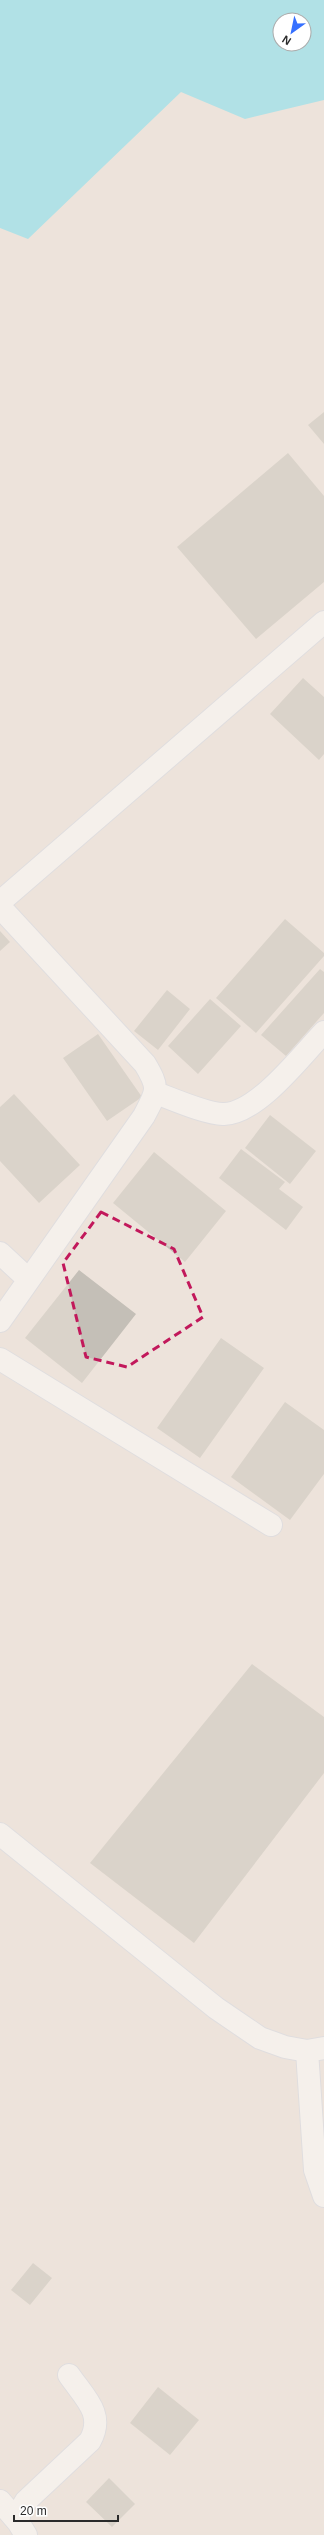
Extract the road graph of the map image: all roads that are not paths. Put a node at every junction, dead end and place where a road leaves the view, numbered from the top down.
1 (324, 622) edge
2 (0, 902) edge
3 (0, 907) edge
4 (324, 1032) edge
5 (156, 1093) junction
6 (0, 1253) edge
7 (28, 1279) junction
8 (0, 1321) edge
9 (0, 1359) edge
10 (271, 1525) dead end
11 (0, 1834) edge
12 (316, 2050) edge
13 (324, 2196) edge
14 (69, 2375) dead end
15 (0, 2501) edge
16 (22, 2528) edge

1 - 2 street
3 - 5 street
4 - 5 street
5 - 7 street
6 - 7 street
7 - 8 street
9 - 10 street
11 - 12 street
12 - 13 street
14 - 16 street
15 - 16 street

